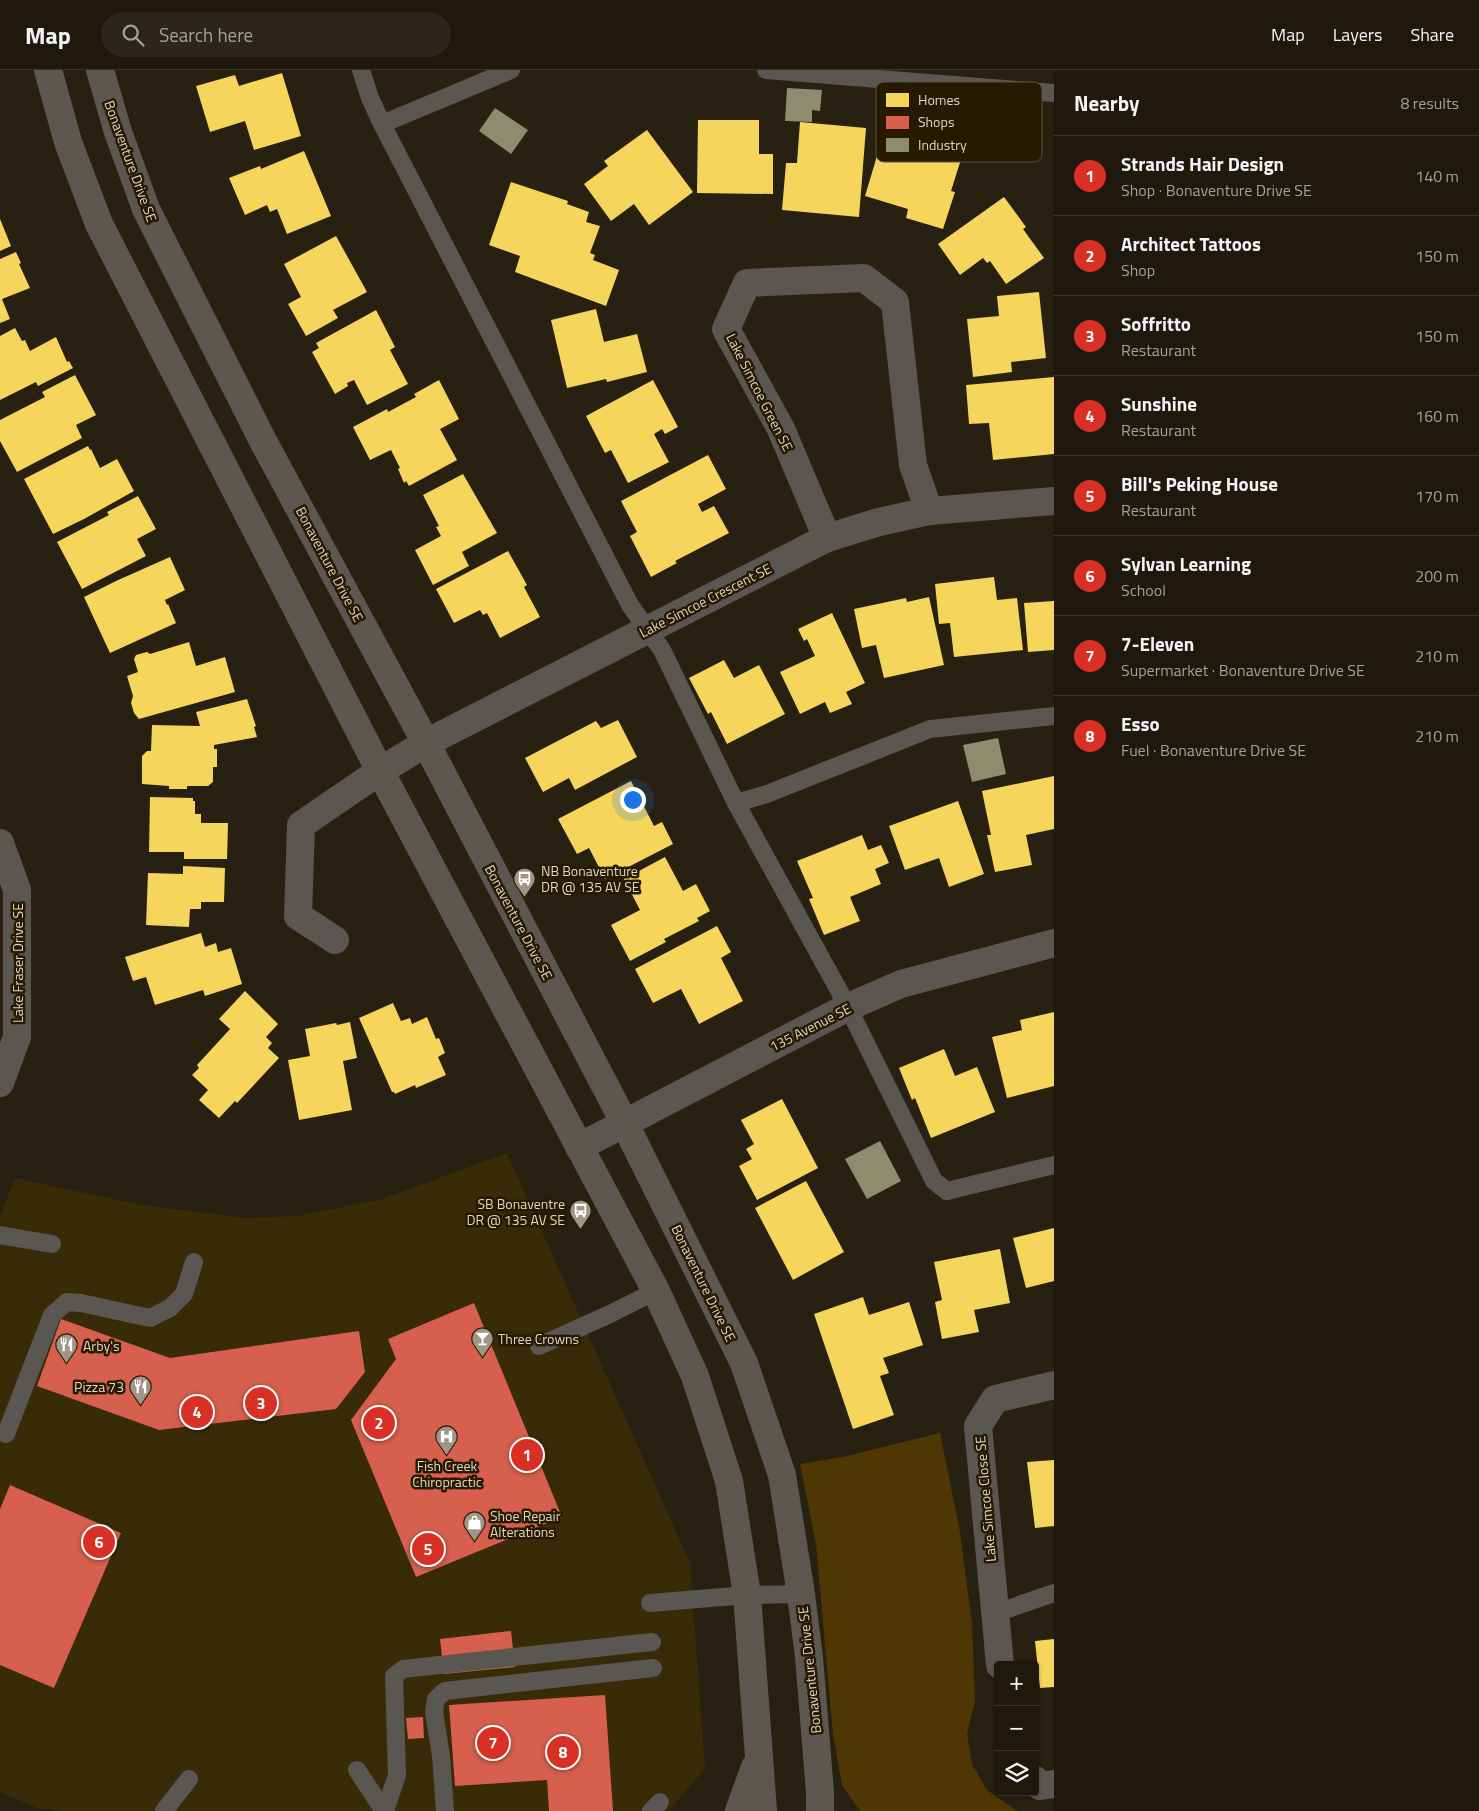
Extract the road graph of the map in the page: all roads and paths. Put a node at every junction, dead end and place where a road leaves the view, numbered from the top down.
1 (48, 70) edge
2 (100, 70) edge
3 (361, 70) edge
4 (511, 70) edge
5 (766, 70) edge
6 (916, 82) edge
7 (382, 124) junction
8 (1054, 501) edge
9 (929, 511) junction
10 (827, 538) junction
11 (648, 629) junction
12 (1054, 716) edge
13 (426, 743) junction
14 (380, 771) junction
15 (736, 803) junction
16 (0, 843) edge
17 (334, 940) dead end
18 (1054, 943) edge
19 (848, 1007) junction
20 (0, 1083) edge
21 (624, 1122) junction
22 (579, 1147) junction
23 (1054, 1165) edge
24 (0, 1235) edge
25 (52, 1244) dead end
26 (194, 1262) dead end
27 (656, 1291) junction
28 (539, 1346) dead end
29 (1054, 1385) edge
30 (6, 1434) dead end
31 (1054, 1593) edge
32 (801, 1594) junction
33 (747, 1595) junction
34 (650, 1603) dead end
35 (996, 1613) junction
36 (652, 1642) dead end
37 (1000, 1661) edge
38 (653, 1668) dead end
39 (758, 1761) junction
40 (357, 1770) dead end
41 (189, 1779) dead end
42 (1054, 1784) edge
43 (1039, 1785) edge
44 (826, 1805) edge
45 (164, 1811) edge
46 (385, 1811) edge
47 (445, 1811) edge
48 (738, 1811) edge
49 (762, 1811) edge

1 - 14 street
2 - 13 street, Bonaventure Drive SE
3 - 7 lane
4 - 7 lane
5 - 6 lane
7 - 11 lane
8 - 9 street, Lake Simcoe Crescent SE
9 - 10 street, Lake Simcoe Crescent SE
9 - 10 street, Lake Simcoe Green SE
10 - 11 street, Lake Simcoe Crescent SE
11 - 13 street, Lake Simcoe Crescent SE
11 - 15 lane
12 - 15 lane
13 - 14 street, Lake Simcoe Crescent SE
13 - 21 street, Bonaventure Drive SE
14 - 17 street, Lake Simcoe Crescent SE
14 - 22 street
15 - 19 lane
16 - 20 street, Lake Fraser Drive SE
18 - 19 street, 135 Avenue SE
19 - 21 street, 135 Avenue SE
19 - 23 lane
21 - 22 street, 135 Avenue SE
21 - 32 street, Bonaventure Drive SE
22 - 27 street
24 - 25 lane
26 - 30 lane
27 - 28 lane
27 - 33 street
29 - 35 street, Lake Simcoe Close SE
31 - 35 lane
32 - 33 lane
32 - 44 street, Bonaventure Drive SE
33 - 34 lane
33 - 39 street
35 - 37 street, Lake Simcoe Close SE
36 - 46 lane
38 - 47 lane
39 - 48 street
39 - 49 street
40 - 46 lane
41 - 45 lane
42 - 43 street

